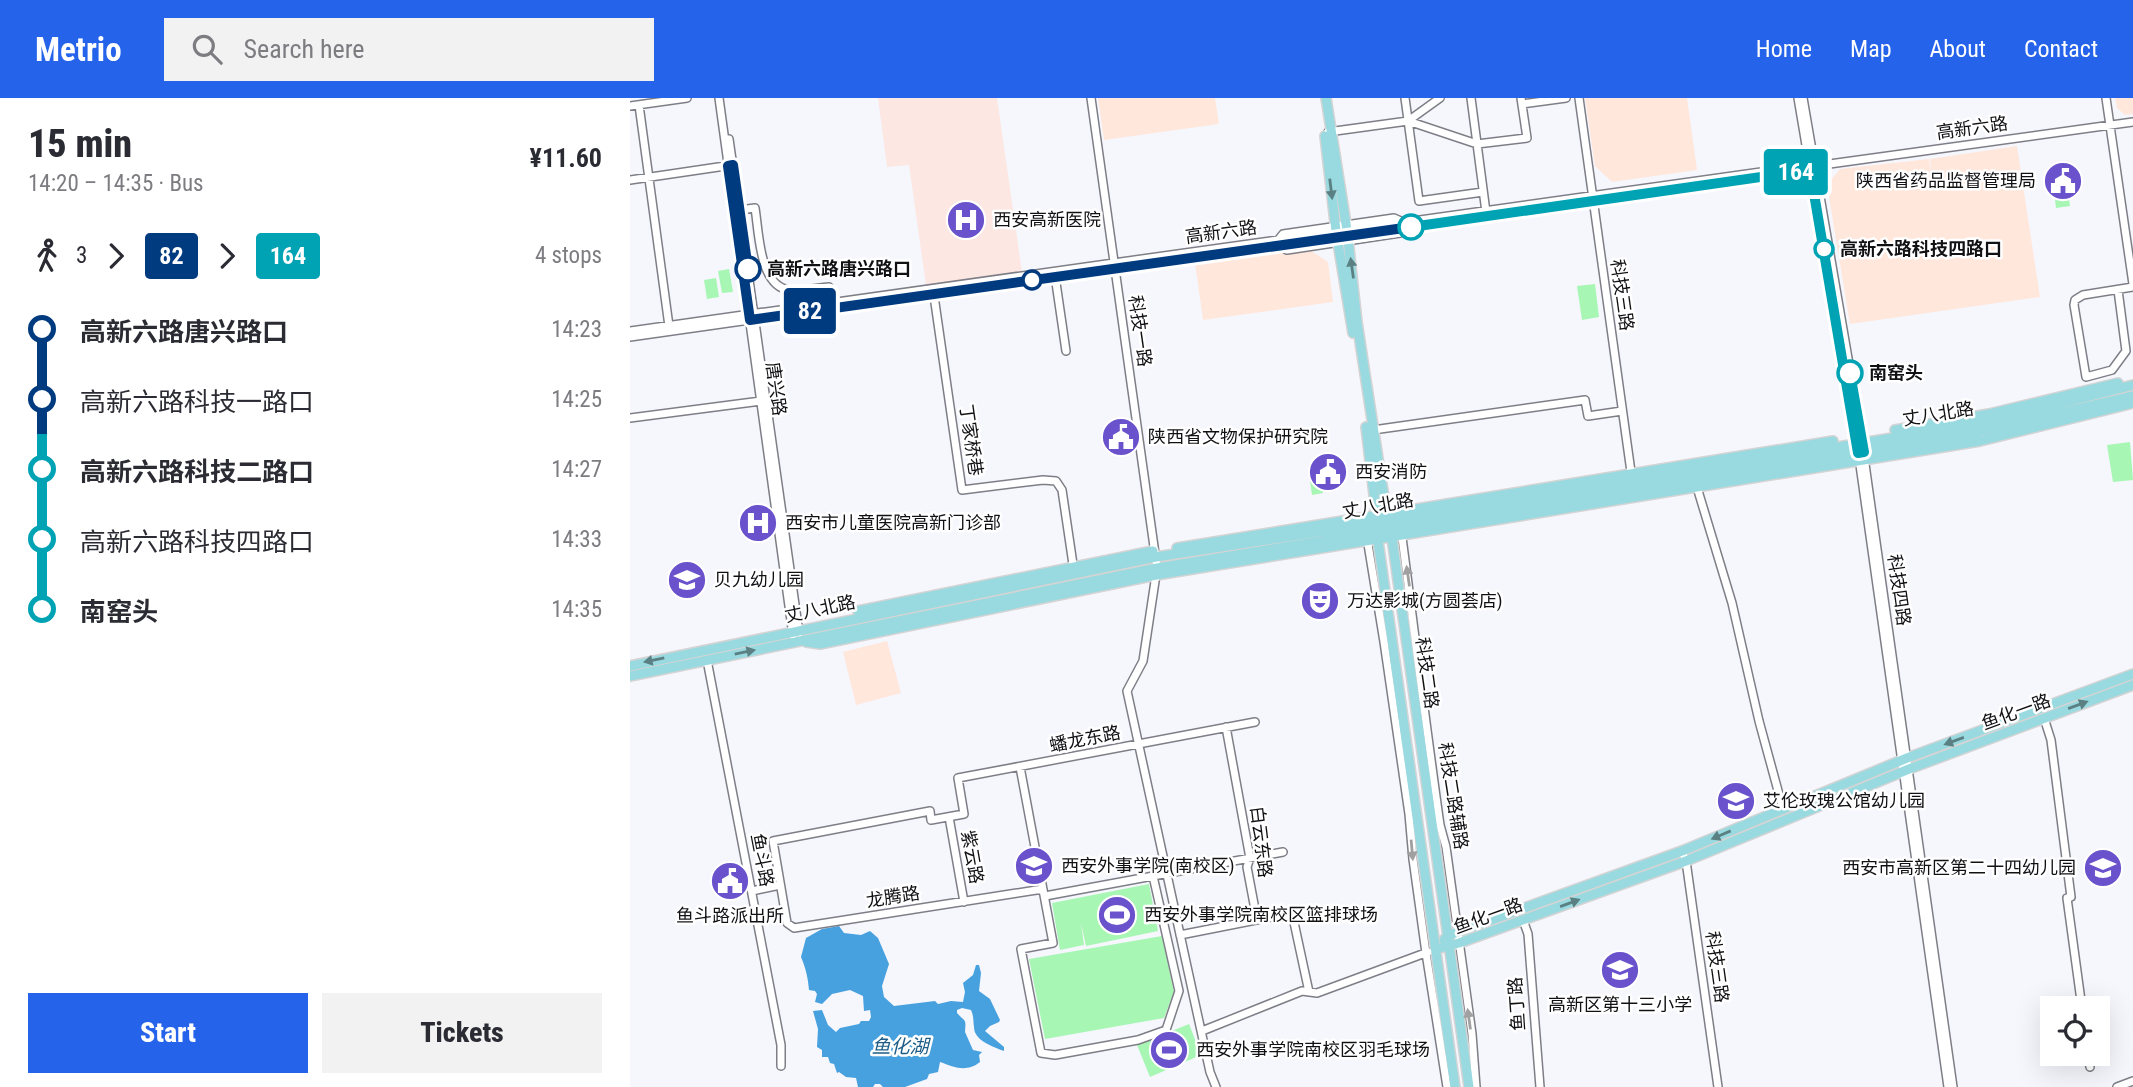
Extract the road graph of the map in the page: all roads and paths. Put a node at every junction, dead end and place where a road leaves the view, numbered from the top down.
1 (687, 98) edge
2 (721, 98) edge
3 (1091, 98) edge
4 (1320, 98) edge
5 (1326, 98) edge
6 (1405, 98) edge
7 (1440, 98) edge
8 (1471, 98) edge
9 (1566, 98) edge
10 (1579, 98) edge
11 (1801, 98) edge
12 (2106, 98) edge
13 (1522, 101) edge
14 (639, 105) junction
15 (630, 106) edge
16 (1408, 121) junction
17 (2133, 122) edge
18 (2110, 125) junction
19 (1327, 132) junction
20 (1477, 144) junction
21 (730, 165) junction
22 (1812, 167) junction
23 (649, 178) junction
24 (630, 180) edge
25 (1483, 192) junction
26 (1592, 198) junction
27 (739, 210) junction
28 (1486, 213) junction
29 (1404, 225) junction
30 (1342, 234) junction
31 (1115, 266) junction
32 (1055, 276) junction
33 (2133, 285) edge
34 (2118, 290) junction
35 (933, 291) junction
36 (830, 302) junction
37 (752, 316) junction
38 (669, 326) junction
39 (630, 331) edge
40 (630, 337) edge
41 (1066, 351) dead end
42 (2133, 379) edge
43 (2133, 385) edge
44 (2133, 396) edge
45 (761, 401) junction
46 (2133, 403) edge
47 (1622, 411) junction
48 (630, 418) edge
49 (1373, 430) junction
50 (1859, 439) junction
51 (1861, 456) junction
52 (1696, 483) junction
53 (1633, 485) junction
54 (1386, 524) junction
55 (1367, 537) junction
56 (1155, 554) junction
57 (1074, 570) junction
58 (1157, 571) junction
59 (796, 628) junction
60 (797, 642) junction
61 (707, 660) junction
62 (630, 666) edge
63 (2133, 674) edge
64 (630, 677) edge
65 (2133, 685) edge
66 (2044, 718) junction
67 (1255, 722) dead end
68 (1226, 727) junction
69 (1139, 744) junction
70 (1904, 759) junction
71 (1020, 767) junction
72 (1906, 770) junction
73 (1783, 809) junction
74 (949, 817) junction
75 (1283, 852) dead end
76 (1684, 856) junction
77 (1250, 858) junction
78 (1167, 874) junction
79 (1153, 876) junction
80 (780, 885) junction
81 (752, 891) junction
82 (1044, 893) junction
83 (964, 902) junction
84 (1257, 920) junction
85 (1523, 920) junction
86 (1457, 933) junction
87 (1180, 935) junction
88 (1447, 936) junction
89 (1459, 943) junction
90 (1449, 947) junction
91 (1431, 951) junction
92 (1309, 992) junction
93 (2080, 996) edge
94 (1202, 1031) junction
95 (781, 1066) dead end
96 (2133, 1081) edge
97 (1216, 1087) edge
98 (1447, 1087) edge
99 (1455, 1087) edge
100 (1469, 1087) edge
101 (1476, 1087) edge
102 (1540, 1087) edge
103 (1718, 1087) edge
104 (1948, 1087) edge
105 (1953, 1087) edge
106 (2117, 1087) edge

1 - 14 street
2 - 21 street, 唐兴路
3 - 31 street, 科技一路
4 - 19 main road, 科技二路
5 - 19 main road, 科技二路
6 - 16 street
7 - 16 street
8 - 20 street
9 - 13 street
10 - 26 street, 科技三路
11 - 22 street, 科技四路
12 - 18 street
13 - 20 street
14 - 15 street
14 - 23 street
16 - 19 street
16 - 20 street
16 - 25 street
17 - 18 street, 高新六路
18 - 22 street, 高新六路
18 - 33 street
19 - 30 main road, 科技二路
20 - 25 street
21 - 23 street
21 - 27 street, 唐兴路
21 - 37 street, 唐兴路
22 - 26 street, 高新六路
22 - 50 street, 科技四路
23 - 24 street
23 - 38 street
25 - 28 street
26 - 28 street, 高新六路
26 - 47 street, 科技三路
27 - 36 street
27 - 37 street, 唐兴路
28 - 29 street, 高新六路
29 - 30 street
29 - 30 street
30 - 31 street, 高新六路
49 -> 30 main road, 科技二路
30 - 54 main road, 科技二路
31 - 32 street, 高新六路
31 - 35 street, 高新六路
31 - 56 street, 科技一路
32 - 35 street, 高新六路
32 - 41 street
33 - 34 street
34 - 34 street
35 - 36 street, 高新六路
35 - 37 street, 高新六路
35 - 57 street, 丁家桥巷
36 - 37 street, 高新六路
37 - 38 street, 高新六路
37 - 40 street, 高新六路
37 - 45 street, 唐兴路
37 - 59 street, 唐兴路
38 - 39 street, 高新六路
42 - 50 main road
43 - 50 main road, 丈八北路
44 - 51 main road, 丈八北路
45 - 48 street
45 - 59 street, 唐兴路
46 - 51 main road
47 - 49 street
47 - 53 street, 科技三路
49 - 54 main road, 科技二路
50 - 51 street, 科技四路
50 - 53 main road, 丈八北路
51 - 52 main road, 丈八北路
51 - 70 street, 科技四路
52 - 53 main road, 丈八北路
52 - 73 street
53 - 54 main road, 丈八北路
53 - 54 main road
54 - 55 main road, 丈八北路
54 - 56 main road, 丈八北路
86 -> 54 street, 科技二路辅路
54 - 88 main road, 科技二路
54 - 91 main road, 科技二路
55 - 58 main road, 丈八北路
55 -> 91 street
56 - 57 main road, 丈八北路
56 - 58 street, 科技一路
57 - 59 main road, 丈八北路
58 - 60 main road, 丈八北路
58 - 69 street, 科技一路
59 - 60 street, 唐兴路
59 -> 62 main road, 丈八北路
61 -> 60 main road, 丈八北路
61 - 64 main road, 丈八北路
61 - 81 street, 鱼斗路
63 -> 70 main road, 鱼化一路
66 -> 65 main road, 鱼化一路
66 - 72 main road, 鱼化一路
66 - 93 street
67 - 68 street, 蟠龙东路
68 - 69 street, 蟠龙东路
68 - 77 street, 白云东路
69 - 71 street, 蟠龙东路
69 - 78 street, 科技一路
70 - 72 street, 科技四路
70 - 73 main road, 鱼化一路
71 - 74 street, 蟠龙东路
71 - 82 street
72 - 76 main road, 鱼化一路
72 - 104 street, 科技四路
72 - 105 street, 科技四路
73 -> 76 main road, 鱼化一路
74 - 80 street
74 - 83 street, 紫云路
75 - 77 street, 龙腾路
85 -> 76 main road, 鱼化一路
76 - 86 main road, 鱼化一路
76 - 103 street, 科技三路
77 - 78 street, 龙腾路
77 - 84 street, 白云东路
78 - 79 street, 龙腾路
78 - 87 street, 科技一路
79 - 82 street, 龙腾路
79 - 82 street
80 - 81 street
80 - 83 street, 龙腾路
81 - 95 street, 鱼斗路
82 - 83 street, 龙腾路
84 - 87 street
84 - 92 street
85 - 89 main road, 鱼化一路
85 - 102 street, 鱼丁路
86 - 88 main road, 鱼化一路
86 - 89 street, 科技二路辅路
87 - 94 street, 科技一路
88 - 90 main road, 科技二路
88 - 91 main road, 鱼化一路
89 - 90 main road, 鱼化一路
101 -> 89 street, 科技二路辅路
90 - 91 main road, 鱼化一路
90 - 100 main road, 科技二路
91 - 92 street
91 - 98 street
91 - 99 main road, 科技二路
92 - 94 street
94 - 97 street, 科技一路
96 - 106 street

